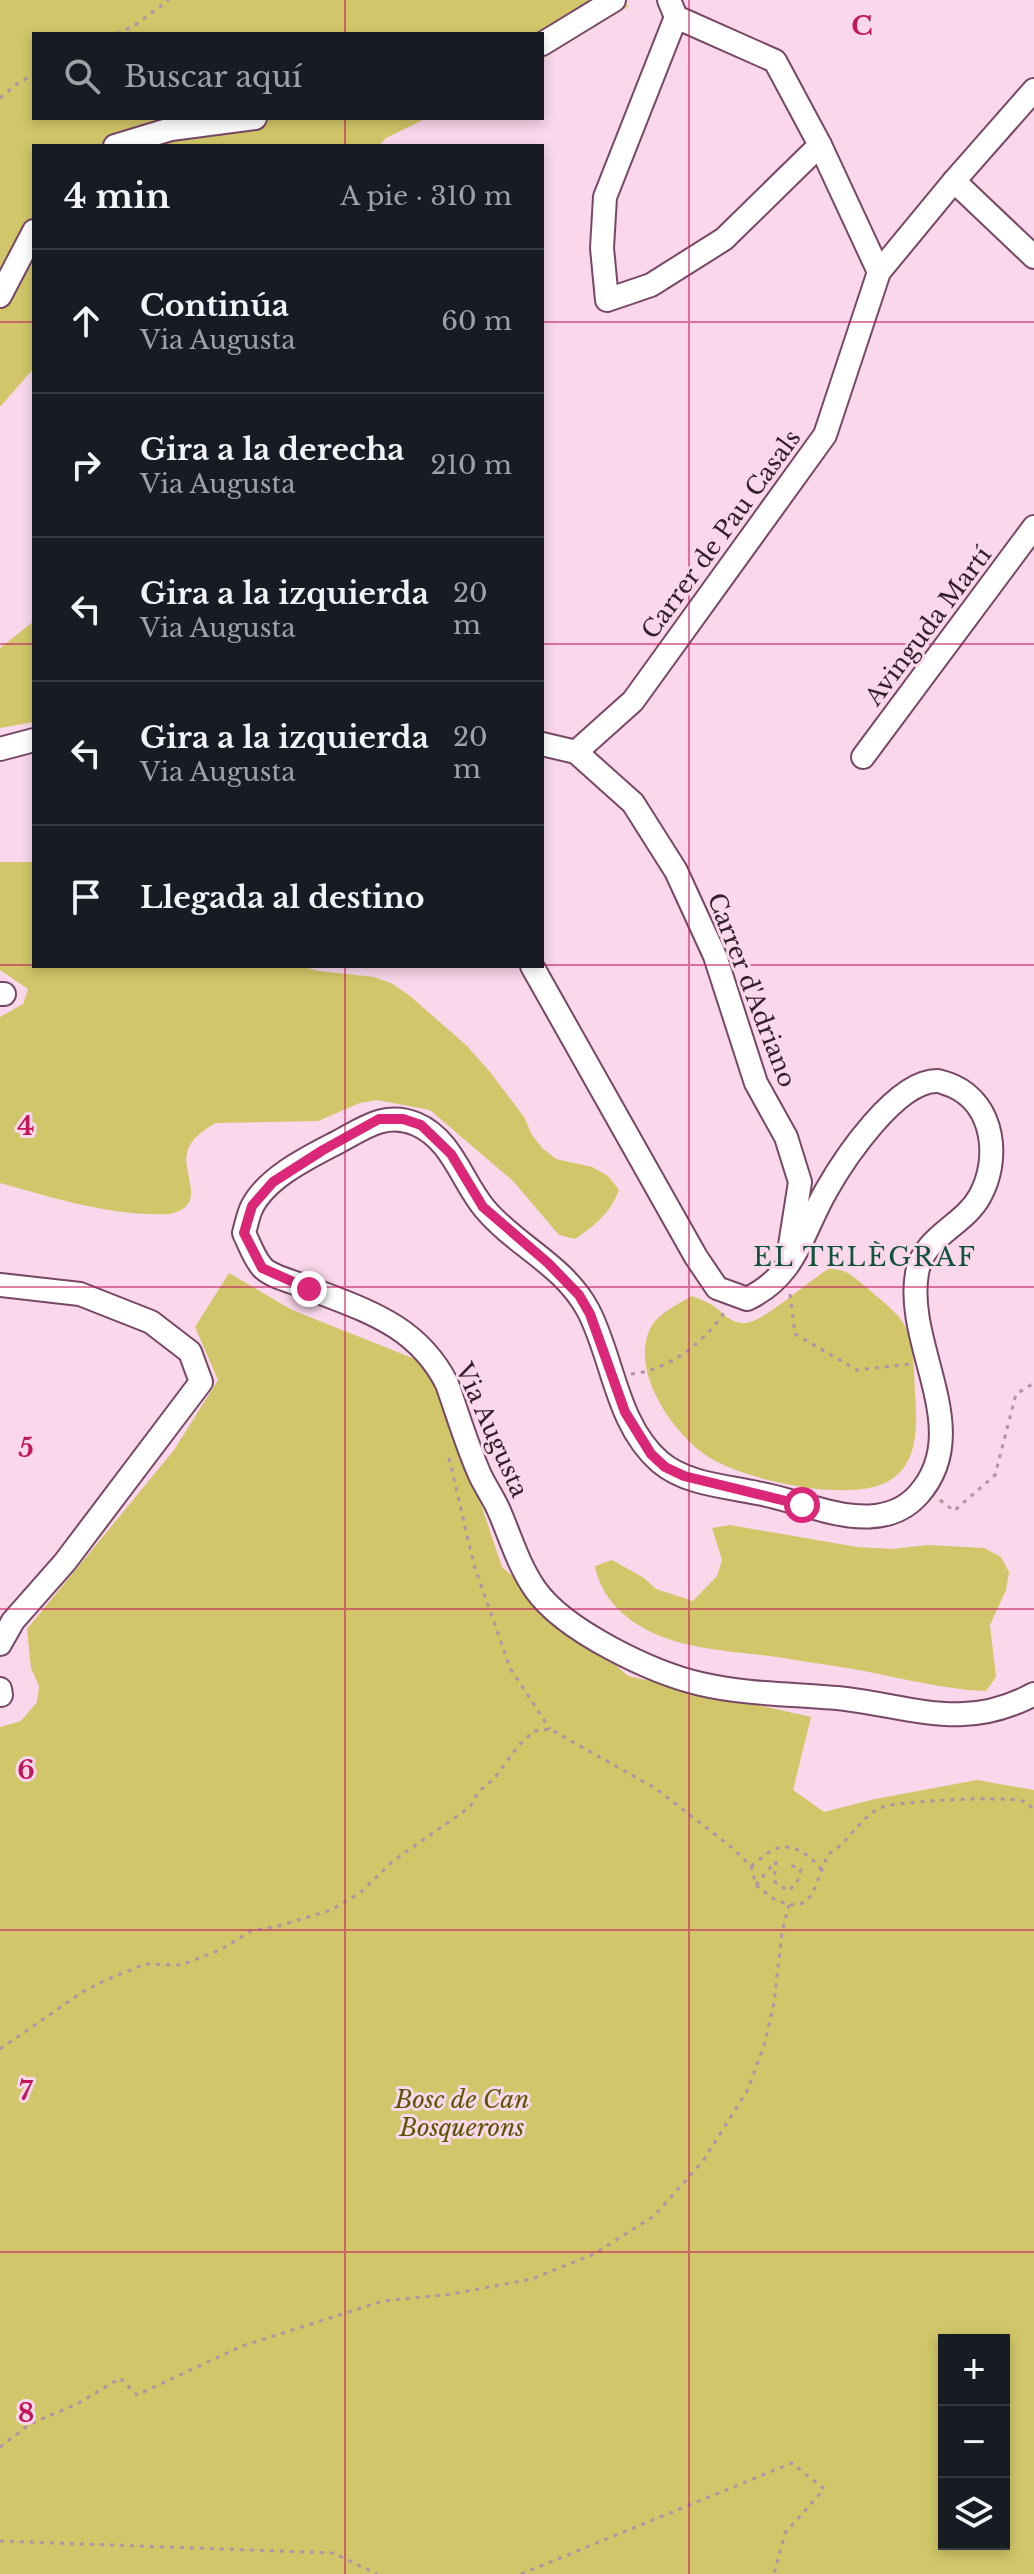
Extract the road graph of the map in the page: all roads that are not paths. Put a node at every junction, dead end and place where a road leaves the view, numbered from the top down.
1 (614, 0) edge
2 (672, 9) edge
3 (544, 43) edge
4 (1034, 90) edge
5 (240, 120) edge
6 (122, 144) edge
7 (820, 145) junction
8 (954, 181) junction
9 (32, 235) edge
10 (1034, 257) edge
11 (879, 272) junction
12 (0, 296) edge
13 (1034, 527) edge
14 (32, 741) edge
15 (544, 744) edge
16 (0, 749) edge
17 (576, 752) junction
18 (863, 757) dead end
19 (533, 968) edge
20 (786, 1267) junction
21 (0, 1285) edge
22 (0, 1644) edge
23 (1034, 1694) edge

1 - 3 street
2 - 7 street
2 - 7 street
4 - 8 street, Carrer de Pau Casals
5 - 6 street
7 - 11 street
8 - 10 street
8 - 11 street, Carrer de Pau Casals
9 - 12 street
11 - 17 street, Carrer de Pau Casals
13 - 18 street, Avinguda Martí
14 - 16 street
15 - 17 street, Carrer d'Adriano
17 - 20 street, Carrer d'Adriano
19 - 20 street
20 - 23 street, Via Augusta
21 - 22 street

